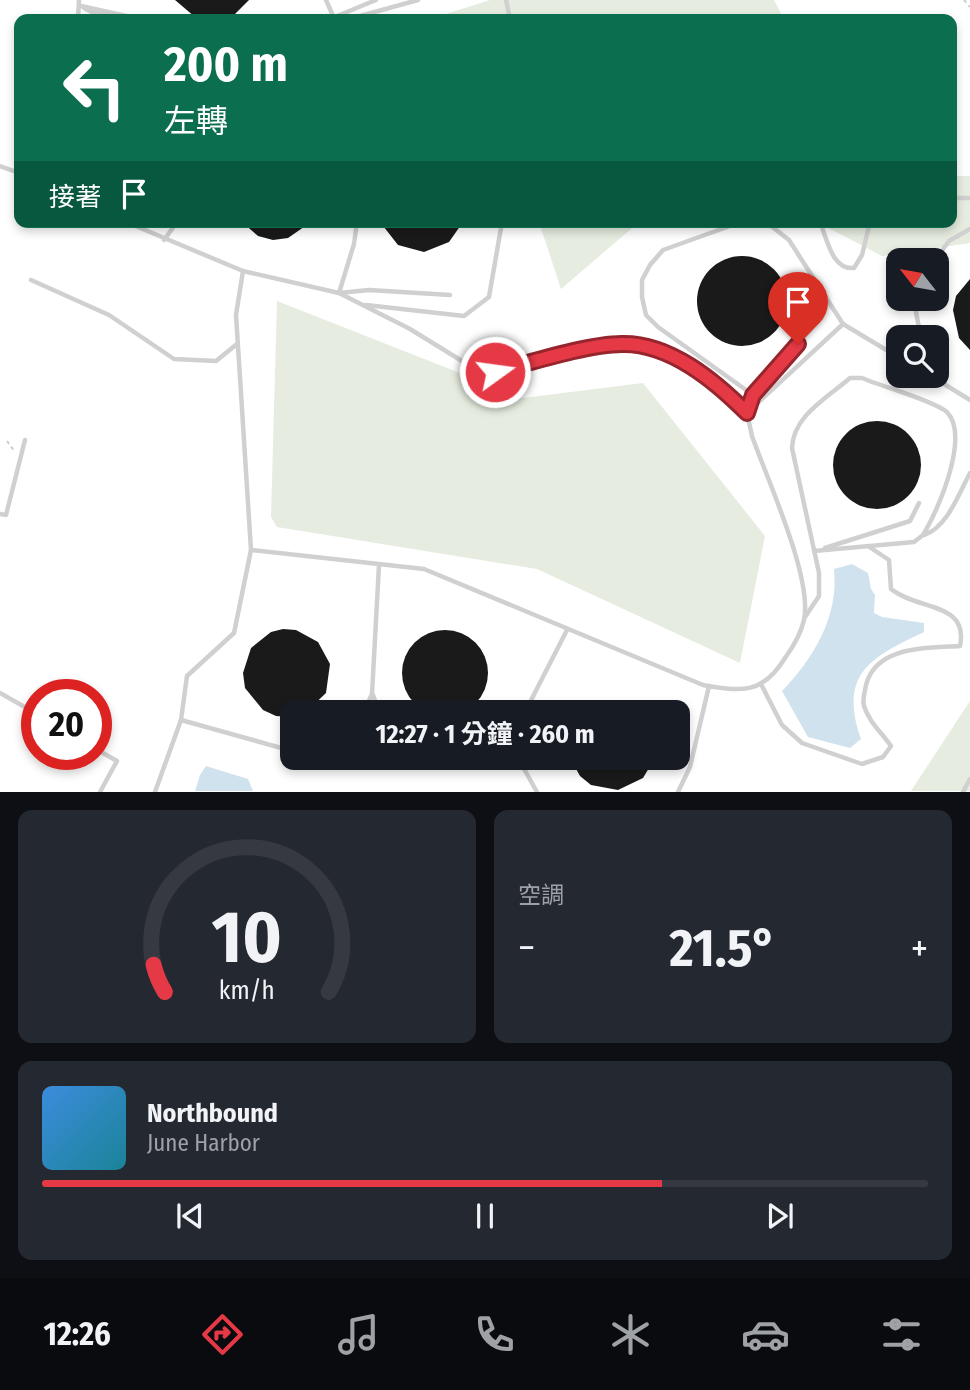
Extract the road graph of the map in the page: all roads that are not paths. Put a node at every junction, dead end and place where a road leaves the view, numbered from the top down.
1 (376, 0) edge
2 (418, 0) edge
3 (80, 3) edge
4 (97, 14) edge
5 (103, 14) edge
6 (122, 14) edge
7 (342, 14) edge
8 (367, 14) edge
9 (139, 228) edge
10 (172, 228) edge
11 (356, 228) edge
12 (501, 228) edge
13 (724, 228) edge
14 (774, 228) edge
15 (823, 228) edge
16 (869, 228) edge
17 (970, 229) edge
18 (164, 240) junction
19 (944, 248) edge
20 (243, 271) junction
21 (31, 280) dead end
22 (339, 293) junction
23 (450, 295) dead end
24 (360, 304) junction
25 (807, 309) dead end
26 (843, 324) junction
27 (237, 343) junction
28 (886, 350) edge
29 (949, 387) edge
30 (753, 395) junction
31 (970, 400) edge
32 (747, 413) junction
33 (25, 440) dead end
34 (970, 473) edge
35 (919, 503) dead end
36 (0, 514) edge
37 (923, 535) junction
38 (867, 546) junction
39 (251, 550) junction
40 (379, 564) junction
41 (804, 618) junction
42 (567, 630) junction
43 (709, 686) junction
44 (762, 686) junction
45 (0, 693) edge
46 (372, 694) junction
47 (369, 700) edge
48 (374, 700) edge
49 (531, 700) edge
50 (21, 705) edge
51 (181, 720) junction
52 (280, 748) edge
53 (112, 758) edge
54 (525, 770) edge
55 (970, 779) edge
56 (100, 792) edge
57 (155, 792) edge
58 (537, 792) edge
59 (678, 792) edge
60 (963, 792) edge

1 - 7 lane
2 - 8 lane
3 - 4 lane
3 - 5 lane
3 - 6 lane
9 - 18 lane
10 - 18 lane
11 - 22 lane
12 - 24 lane
13 - 30 lane
14 - 26 lane
15 - 16 lane
17 - 19 lane
18 - 20 lane
20 - 22 lane
20 - 27 lane
21 - 27 lane
22 - 23 lane
22 - 24 lane
24 - 32 lane
25 - 30 lane
26 - 28 lane
26 - 32 lane
27 - 39 lane
29 - 31 lane
30 - 32 lane
32 - 41 lane
33 - 36 lane
34 - 37 lane
35 - 38 lane
37 - 38 lane
37 - 41 lane
38 - 44 lane
39 - 40 lane
39 - 51 lane
40 - 42 lane
40 - 46 lane
41 - 44 lane
42 - 43 lane
42 - 49 lane
43 - 44 lane
43 - 59 lane
45 - 50 lane
46 - 47 lane
46 - 48 lane
51 - 52 lane
51 - 57 lane
53 - 56 lane
54 - 58 lane
55 - 60 lane

